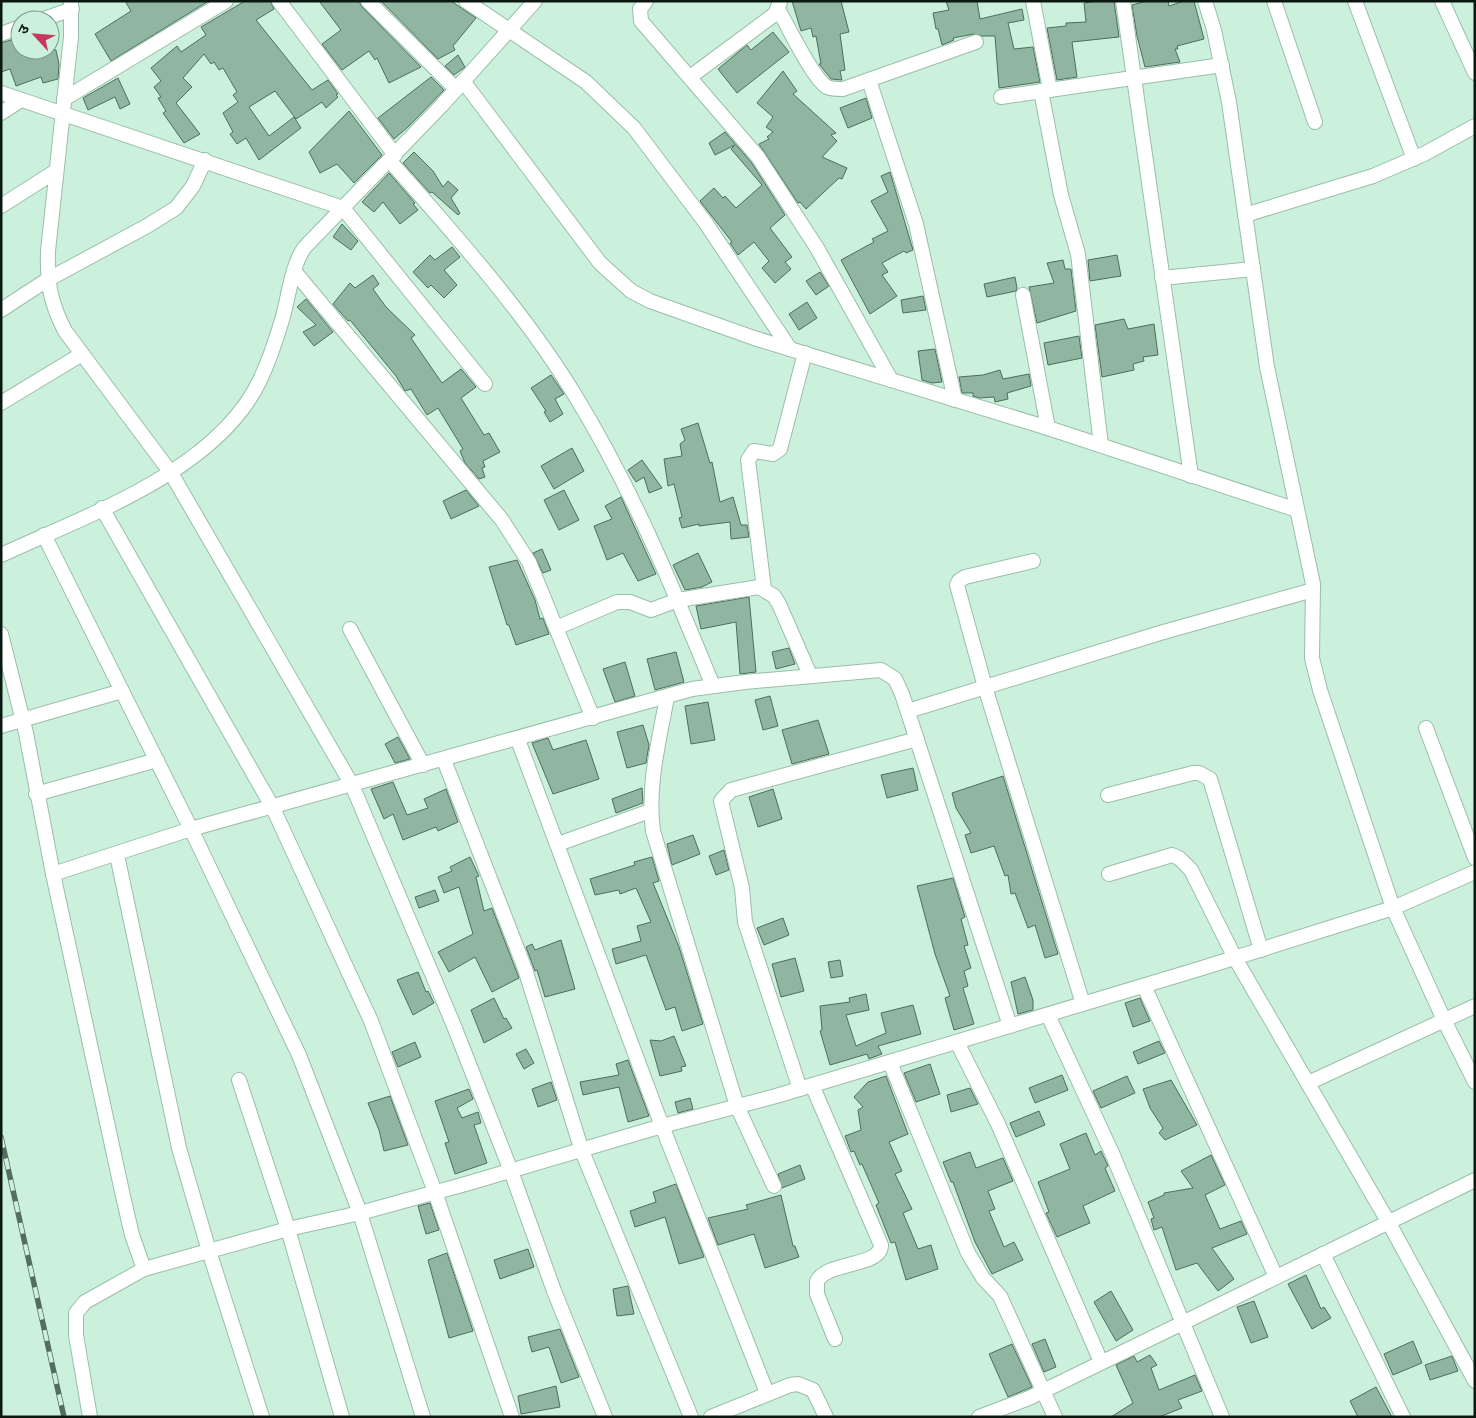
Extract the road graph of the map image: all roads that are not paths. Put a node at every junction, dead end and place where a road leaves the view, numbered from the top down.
1 (226, 1) edge
2 (278, 1) edge
3 (368, 1) edge
4 (466, 1) edge
5 (535, 1) edge
6 (646, 1) edge
7 (1033, 1) edge
8 (1124, 1) edge
9 (1205, 1) edge
10 (1274, 1) edge
11 (1355, 1) edge
12 (1442, 1) edge
13 (71, 5) edge
14 (779, 5) edge
15 (508, 32) junction
16 (976, 42) dead end
17 (1222, 65) junction
18 (1475, 73) edge
19 (690, 77) junction
20 (1135, 78) junction
21 (869, 80) junction
22 (460, 85) junction
23 (1045, 91) junction
24 (1, 93) edge
25 (1001, 97) dead end
26 (64, 99) junction
27 (21, 100) junction
28 (1, 113) edge
29 (62, 115) junction
30 (1315, 122) dead end
31 (1475, 126) edge
32 (392, 158) junction
33 (1414, 158) junction
34 (205, 160) junction
35 (56, 171) junction
36 (1, 206) edge
37 (343, 208) junction
38 (1245, 215) junction
39 (1253, 269) junction
40 (294, 271) junction
41 (1162, 278) junction
42 (47, 280) junction
43 (1024, 295) dead end
44 (1, 310) edge
45 (790, 349) junction
46 (804, 353) junction
47 (82, 354) junction
48 (891, 380) junction
49 (485, 384) dead end
50 (955, 400) junction
51 (1, 403) edge
52 (1048, 428) junction
53 (1101, 446) junction
54 (171, 473) junction
55 (1191, 476) junction
56 (102, 508) junction
57 (1297, 510) junction
58 (44, 535) junction
59 (1, 555) edge
60 (1033, 561) dead end
61 (764, 589) junction
62 (1313, 590) junction
63 (678, 600) junction
64 (556, 628) junction
65 (350, 629) dead end
66 (1, 634) edge
67 (810, 675) junction
68 (713, 686) junction
69 (985, 687) junction
70 (122, 691) junction
71 (667, 697) junction
72 (908, 711) junction
73 (593, 718) junction
74 (22, 720) junction
75 (1, 726) edge
76 (1426, 728) dead end
77 (917, 739) junction
78 (518, 740) junction
79 (157, 760) junction
80 (444, 760) junction
81 (423, 765) junction
82 (352, 784) junction
83 (36, 794) junction
84 (1108, 795) dead end
85 (273, 808) junction
86 (650, 811) junction
87 (191, 829) junction
88 (558, 844) junction
89 (117, 855) junction
90 (1475, 858) edge
91 (1475, 872) edge
92 (53, 874) junction
93 (1109, 874) dead end
94 (1393, 908) junction
95 (1261, 950) junction
96 (1235, 958) junction
97 (1144, 986) junction
98 (1082, 1004) junction
99 (1475, 1006) edge
100 (1048, 1015) junction
101 (1444, 1020) junction
102 (1010, 1026) junction
103 (957, 1042) junction
104 (890, 1062) junction
105 (239, 1080) dead end
106 (1475, 1082) edge
107 (1308, 1083) junction
108 (806, 1087) junction
109 (737, 1106) junction
110 (662, 1126) junction
111 (582, 1151) junction
112 (511, 1171) junction
113 (1475, 1180) edge
114 (774, 1186) dead end
115 (435, 1192) junction
116 (360, 1213) junction
117 (1389, 1223) junction
118 (288, 1228) junction
119 (209, 1251) junction
120 (1323, 1254) junction
121 (144, 1268) junction
122 (1276, 1277) junction
123 (1184, 1321) junction
124 (835, 1339) dead end
125 (1101, 1362) junction
126 (1475, 1380) edge
127 (1043, 1390) junction
128 (767, 1393) junction
129 (90, 1417) edge
130 (262, 1417) edge
131 (342, 1417) edge
132 (423, 1417) edge
133 (512, 1417) edge
134 (606, 1417) edge
135 (691, 1417) edge
136 (711, 1417) edge
137 (826, 1417) edge
138 (979, 1417) edge
139 (1055, 1417) edge
140 (1222, 1417) edge
141 (1403, 1417) edge

1 - 26 street
2 - 32 street
3 - 22 street
4 - 15 street
5 - 15 street
6 - 19 street
7 - 23 street
8 - 20 street
9 - 17 street
10 - 30 street
11 - 33 street
12 - 18 street
13 - 26 street
14 - 19 street
14 - 21 street
15 - 22 street
15 - 45 street
16 - 21 street
17 - 20 street
17 - 38 street
19 - 48 street
20 - 23 street
20 - 41 street
21 - 50 street
22 - 32 street
22 - 45 street
23 - 25 street
23 - 53 street
24 - 27 street
26 - 29 street
27 - 28 street
27 - 29 street
29 - 34 street
29 - 35 street
31 - 33 street
32 - 37 street
32 - 63 street
33 - 38 street
34 - 37 street
34 - 42 street
35 - 36 street
35 - 42 street
37 - 40 street
37 - 49 street
38 - 39 street
39 - 41 street
39 - 57 street
40 - 54 street
40 - 64 street
41 - 55 street
42 - 44 street
42 - 47 street
43 - 52 street
45 - 46 street
46 - 48 street
46 - 61 street
47 - 51 street
47 - 54 street
48 - 50 street
50 - 52 street
52 - 53 street
53 - 55 street
54 - 56 street
54 - 82 street
55 - 57 street
56 - 58 street
56 - 85 street
57 - 62 street
58 - 59 street
58 - 70 street
60 - 69 street
61 - 63 street
61 - 67 street
62 - 69 street
62 - 94 street
63 - 64 street
63 - 68 street
64 - 73 street
65 - 81 street
66 - 74 street
67 - 68 street
67 - 72 street
68 - 71 street
69 - 72 street
69 - 98 street
70 - 74 street
70 - 79 street
71 - 73 street
71 - 86 street
72 - 77 street
73 - 78 street
74 - 75 street
74 - 83 street
76 - 90 street
77 - 102 street
77 - 108 street
78 - 80 street
78 - 88 street
79 - 83 street
79 - 87 street
80 - 81 street
80 - 111 street
81 - 82 street
82 - 85 street
82 - 112 street
83 - 92 street
84 - 95 street
85 - 87 street
85 - 115 street
86 - 88 street
86 - 109 street
87 - 89 street
87 - 116 street
88 - 110 street
89 - 92 street
89 - 119 street
91 - 94 street
92 - 121 street
93 - 96 street
94 - 95 street
94 - 101 street
95 - 96 street
96 - 97 street
96 - 107 street
97 - 98 street
97 - 122 street
98 - 100 street
99 - 101 street
100 - 102 street
100 - 123 street
101 - 106 street
101 - 107 street
102 - 103 street
103 - 104 street
103 - 125 street
104 - 108 street
104 - 127 street
105 - 118 street
107 - 117 street
108 - 109 street
108 - 124 street
109 - 110 street
109 - 114 street
110 - 111 street
110 - 128 street
111 - 112 street
111 - 135 street
112 - 115 street
112 - 134 street
113 - 117 street
115 - 116 street
115 - 133 street
116 - 118 street
116 - 132 street
117 - 120 street
117 - 126 street
118 - 119 street
118 - 131 street
119 - 121 street
119 - 130 street
120 - 122 street
120 - 141 street
121 - 129 street
122 - 123 street
123 - 125 street
123 - 140 street
125 - 127 street
127 - 138 street
127 - 139 street
128 - 136 street
128 - 137 street

